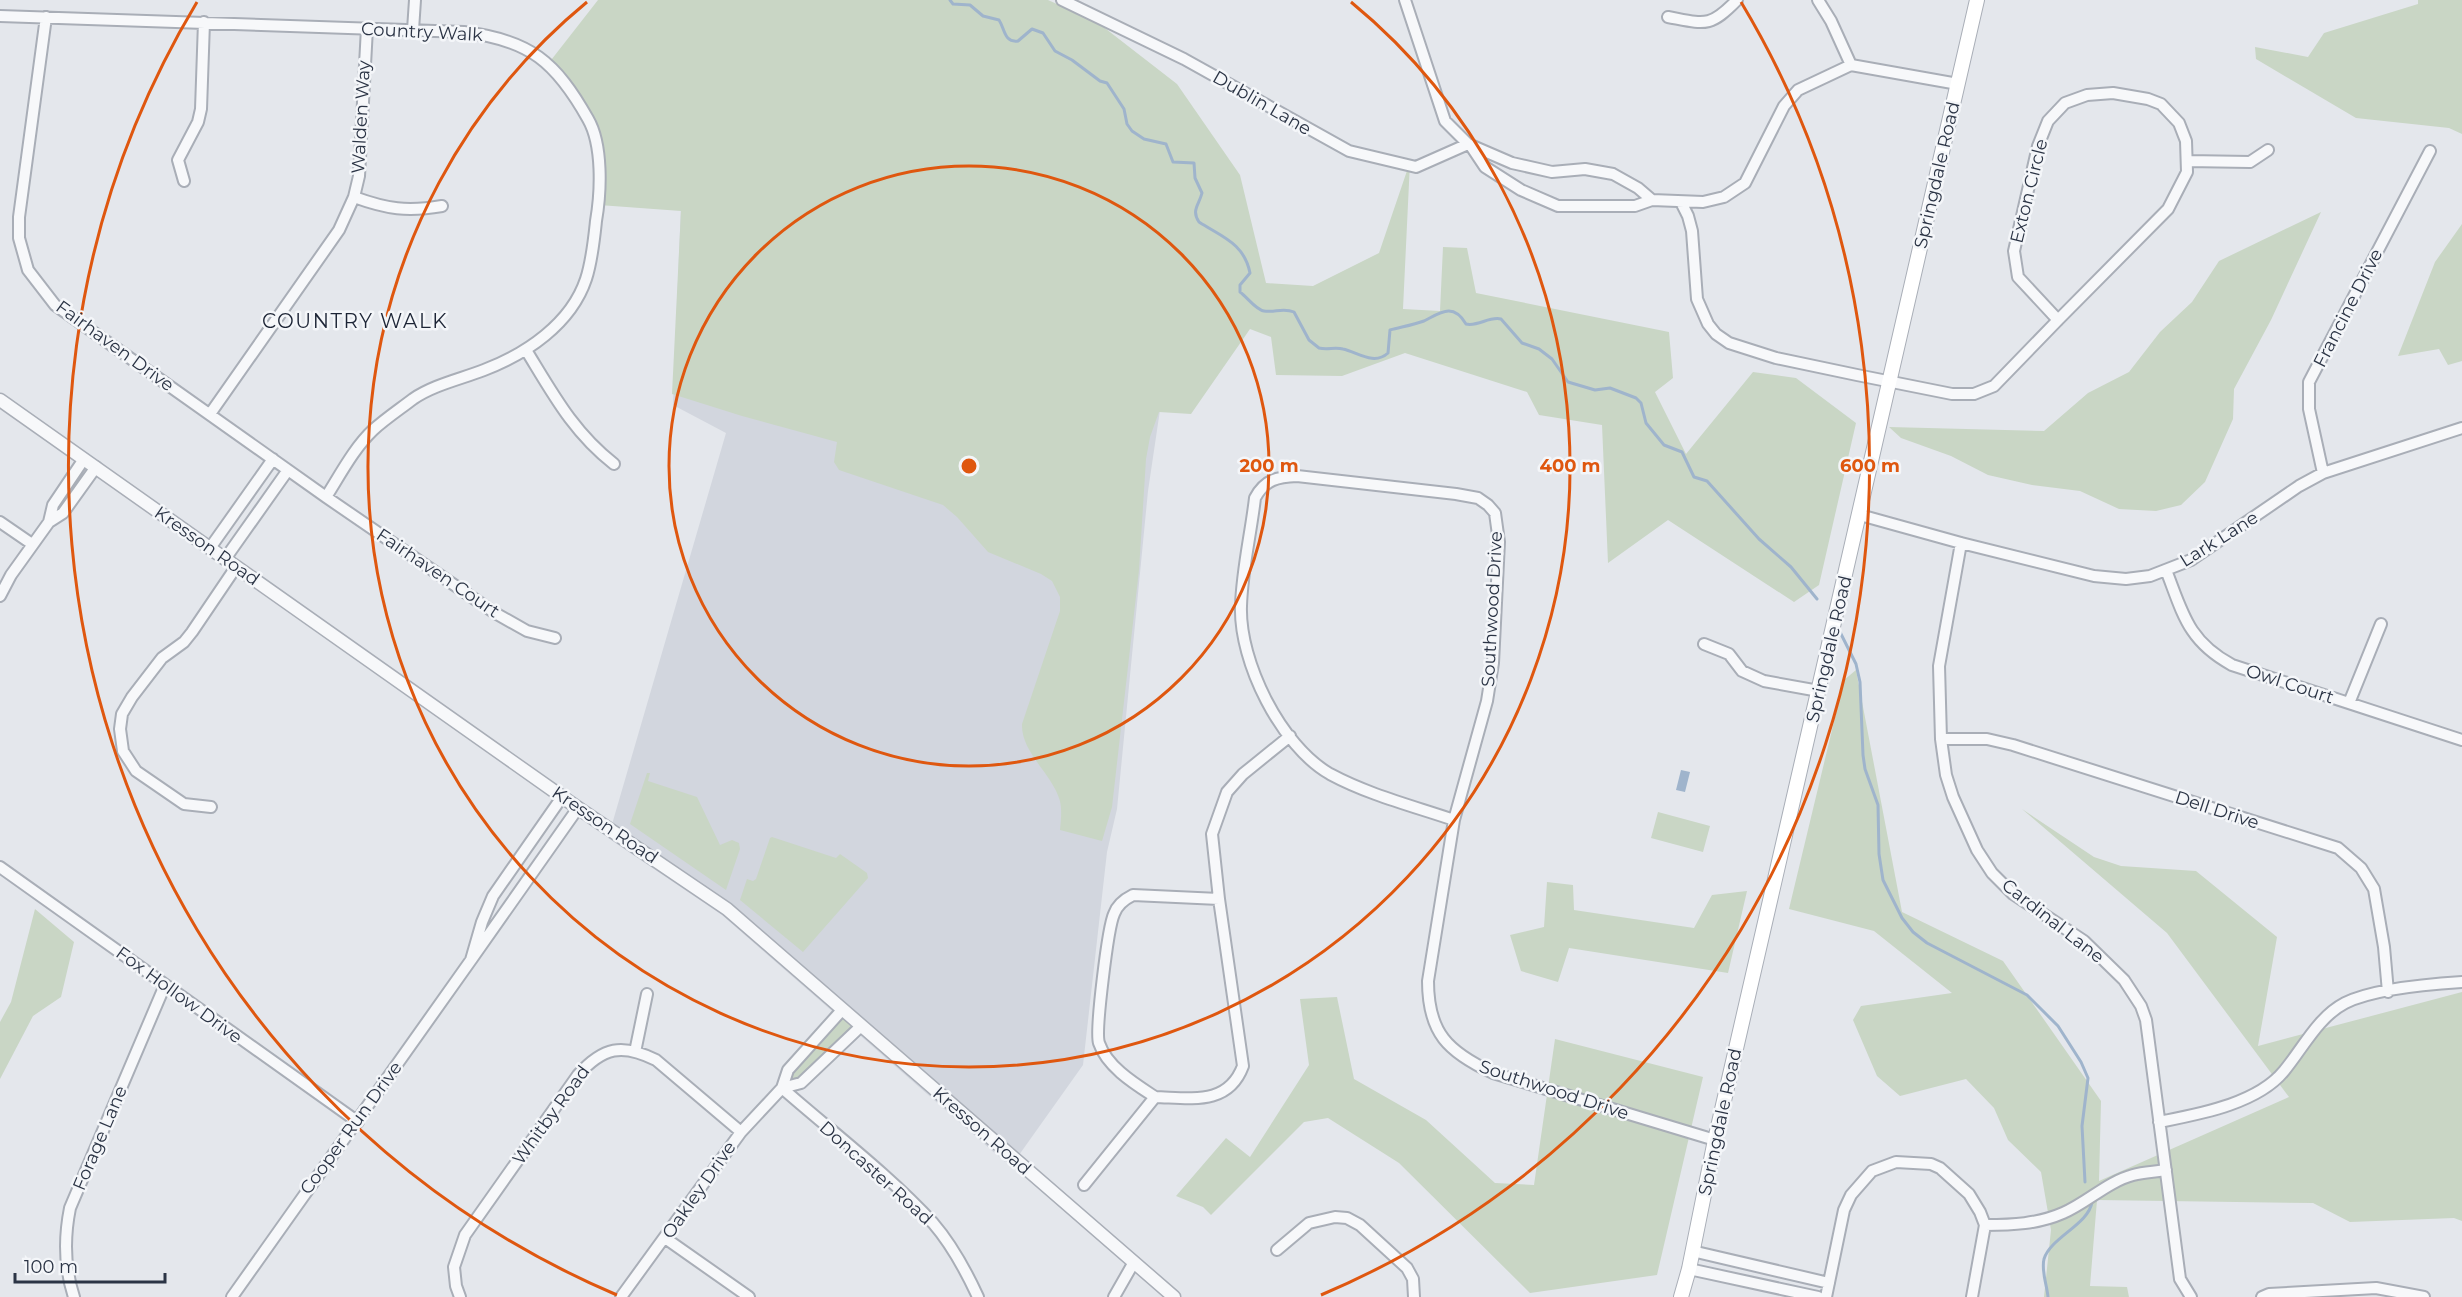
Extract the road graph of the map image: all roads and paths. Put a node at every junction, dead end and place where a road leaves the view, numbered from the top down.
1 (416, 0) edge
2 (1062, 0) edge
3 (1405, 0) edge
4 (1737, 0) edge
5 (1818, 0) edge
6 (1977, 0) edge
7 (0, 16) edge
8 (46, 17) junction
9 (1668, 17) dead end
10 (204, 22) junction
11 (367, 28) junction
12 (413, 30) junction
13 (1851, 65) junction
14 (1958, 84) junction
15 (1470, 145) junction
16 (2268, 150) dead end
17 (2430, 151) dead end
18 (2187, 161) junction
19 (184, 181) dead end
20 (354, 197) junction
21 (1652, 200) junction
22 (1681, 202) junction
23 (442, 206) dead end
24 (2058, 321) junction
25 (526, 350) junction
26 (1891, 382) junction
27 (0, 400) edge
28 (210, 414) junction
29 (2462, 428) edge
30 (84, 459) junction
31 (273, 459) junction
32 (614, 464) dead end
33 (96, 467) junction
34 (288, 470) junction
35 (2324, 473) junction
36 (326, 496) junction
37 (1860, 515) junction
38 (0, 522) edge
39 (49, 522) junction
40 (1961, 543) junction
41 (32, 544) junction
42 (210, 548) junction
43 (231, 563) junction
44 (2166, 570) junction
45 (0, 596) edge
46 (2381, 624) dead end
47 (555, 638) dead end
48 (1704, 644) dead end
49 (1818, 691) junction
50 (2349, 704) junction
51 (1290, 736) junction
52 (1941, 738) junction
53 (2462, 740) edge
54 (562, 796) junction
55 (211, 807) dead end
56 (578, 808) junction
57 (1454, 820) junction
58 (0, 867) edge
59 (1219, 899) junction
60 (471, 960) junction
61 (2462, 982) edge
62 (165, 985) junction
63 (2388, 992) junction
64 (647, 994) dead end
65 (842, 1010) junction
66 (861, 1026) junction
67 (635, 1052) junction
68 (782, 1088) junction
69 (1155, 1097) junction
70 (358, 1122) junction
71 (2159, 1122) junction
72 (741, 1132) junction
73 (1716, 1140) junction
74 (2166, 1170) junction
75 (1084, 1185) dead end
76 (1985, 1225) junction
77 (666, 1238) junction
78 (1277, 1250) dead end
79 (1692, 1251) junction
80 (1134, 1262) junction
81 (1689, 1269) junction
82 (1829, 1283) junction
83 (2345, 1293) edge
84 (74, 1297) edge
85 (232, 1297) edge
86 (460, 1297) edge
87 (621, 1297) edge
88 (749, 1297) edge
89 (978, 1297) edge
90 (1114, 1297) edge
91 (1174, 1297) edge
92 (1414, 1297) edge
93 (1681, 1297) edge
94 (1818, 1297) edge
95 (1826, 1297) edge
96 (1972, 1297) edge
97 (2191, 1297) edge
98 (2262, 1297) edge
99 (2424, 1297) edge

1 - 12 street
2 - 15 street, Dublin Lane
3 - 15 street
4 - 9 street
5 - 13 street
6 - 14 main road, Springdale Road
7 - 8 street, Country Walk
8 - 10 street, Country Walk
8 - 28 street, Fairhaven Drive
10 - 11 street, Country Walk
10 - 19 street
11 - 12 street, Country Walk
11 - 20 street, Walden Way
12 - 25 street, Country Walk
13 - 14 street
13 - 22 street
14 - 26 main road, Springdale Road
15 - 21 street
15 - 21 street
16 - 18 street
17 - 35 street, Francine Drive
18 - 24 street, Exton Circle
18 - 24 street, Exton Circle
20 - 23 street
20 - 28 street, Walden Way
21 - 22 street
22 - 26 street, Exton Circle
24 - 26 street, Exton Circle
25 - 32 street
25 - 36 street, Country Walk
26 - 37 main road, Springdale Road
27 - 30 street, Kresson Road
28 - 31 street, Fairhaven Drive
29 - 35 street, Lark Lane
30 - 33 street, Kresson Road
30 - 39 street
31 - 34 street
31 - 42 street
33 - 39 street
33 - 42 street, Kresson Road
34 - 36 street
34 - 43 street
35 - 44 street, Lark Lane
36 - 47 street, Fairhaven Court
37 - 40 street, Lark Lane
37 - 49 main road, Springdale Road
38 - 41 street
39 - 41 street
40 - 44 street, Lark Lane
40 - 52 street, Cardinal Lane
41 - 45 street
42 - 43 street, Kresson Road
43 - 54 street, Kresson Road
43 - 55 street
44 - 50 street, Owl Court
46 - 50 street
48 - 49 street
49 - 73 main road, Springdale Road
50 - 53 street, Owl Court
51 - 57 street, Southwood Drive
51 - 57 street, Southwood Drive
51 - 59 street
52 - 63 street, Dell Drive
52 - 71 street, Cardinal Lane
54 - 56 street, Kresson Road
54 - 60 street, Cooper Run Drive
56 - 60 street, Cooper Run Drive
56 - 65 street, Kresson Road
57 - 73 street, Southwood Drive
58 - 62 street, Fox Hollow Drive
59 - 69 street
59 - 69 street
60 - 70 street, Cooper Run Drive
61 - 63 street
62 - 70 street, Fox Hollow Drive
62 - 84 street, Forage Lane
63 - 71 street
64 - 67 street
65 - 66 street, Kresson Road
65 - 68 street
66 - 68 street
66 - 80 street, Kresson Road
67 - 72 street, Whitby Road
67 - 86 street, Whitby Road
68 - 72 street, Oakley Drive
68 - 89 street, Doncaster Road
69 - 75 street
70 - 85 street, Cooper Run Drive
71 - 74 street, Cardinal Lane
72 - 77 street, Oakley Drive
73 - 79 main road, Springdale Road
74 - 76 street
74 - 97 street, Cardinal Lane
76 - 82 street
76 - 96 street
77 - 87 street, Oakley Drive
77 - 88 street
78 - 92 street
79 - 81 main road, Springdale Road
79 - 82 street
80 - 90 street
80 - 91 street, Kresson Road
81 - 93 main road, Springdale Road
81 - 94 street
82 - 95 street
83 - 98 street
83 - 99 street

